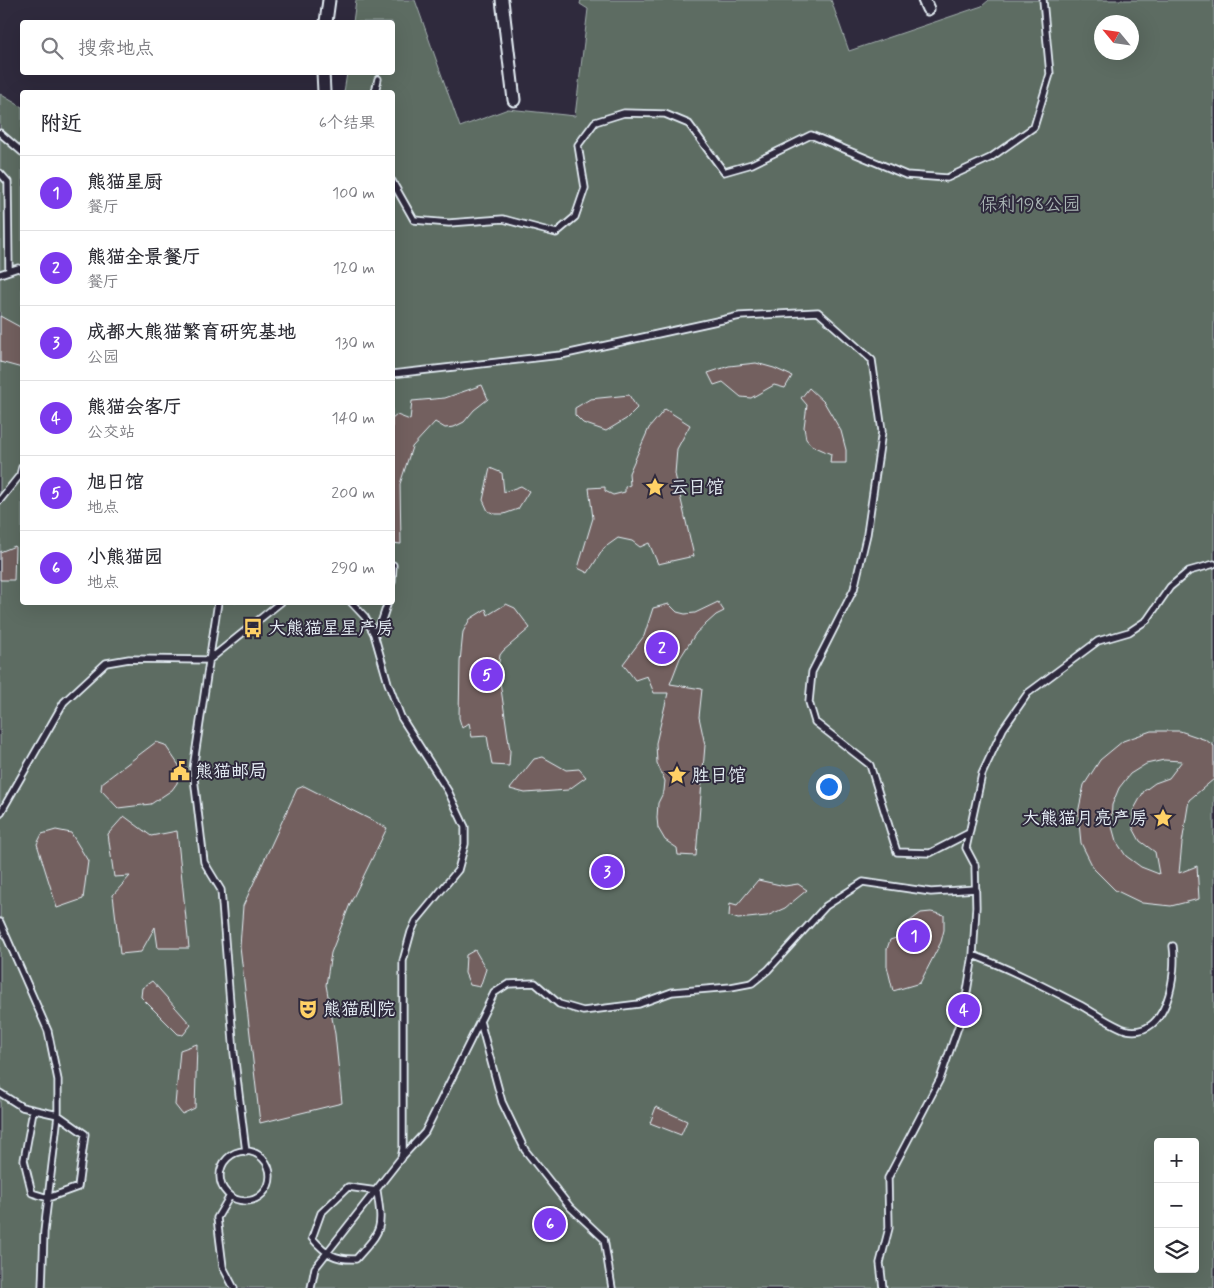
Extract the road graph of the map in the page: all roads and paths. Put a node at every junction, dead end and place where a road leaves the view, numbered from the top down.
1 (329, 0) edge
2 (502, 0) edge
3 (1044, 0) edge
4 (326, 20) edge
5 (323, 75) edge
6 (378, 79) dead end
7 (324, 90) edge
8 (375, 90) edge
9 (514, 100) dead end
10 (0, 133) edge
11 (20, 150) edge
12 (0, 173) edge
13 (395, 186) edge
14 (20, 269) edge
15 (9, 271) junction
16 (0, 274) edge
17 (395, 374) edge
18 (20, 475) edge
19 (0, 500) edge
20 (1214, 564) edge
21 (218, 605) edge
22 (277, 605) edge
23 (354, 605) edge
24 (387, 605) edge
25 (374, 634) junction
26 (209, 660) junction
27 (0, 814) edge
28 (969, 833) junction
29 (976, 889) junction
30 (0, 922) edge
31 (1172, 946) dead end
32 (973, 955) junction
33 (480, 1021) junction
34 (0, 1093) edge
35 (33, 1111) junction
36 (58, 1115) junction
37 (246, 1152) junction
38 (401, 1158) junction
39 (377, 1192) junction
40 (230, 1196) junction
41 (48, 1198) junction
42 (326, 1254) junction
43 (42, 1288) edge
44 (234, 1288) edge
45 (311, 1288) edge
46 (612, 1288) edge
47 (883, 1288) edge

1 - 4 street
2 - 9 street
3 - 13 lane
5 - 7 street
6 - 8 lane
10 - 11 lane
12 - 15 lane
14 - 15 lane
15 - 16 lane
17 - 28 lane
18 - 19 lane
20 - 28 lane
21 - 26 lane
22 - 26 lane
23 - 25 lane
24 - 25 lane
25 - 38 lane
26 - 27 lane
26 - 37 lane
28 - 29 lane
29 - 32 lane
29 - 33 lane
30 - 36 lane
31 - 32 lane
32 - 47 lane
33 - 38 lane
33 - 46 lane
34 - 35 lane
35 - 36 lane
35 - 41 lane
36 - 41 lane
36 - 41 lane
37 - 40 lane
37 - 40 lane
38 - 39 lane
39 - 42 lane
39 - 42 lane
39 - 42 lane
40 - 44 lane
41 - 43 lane
42 - 45 lane

